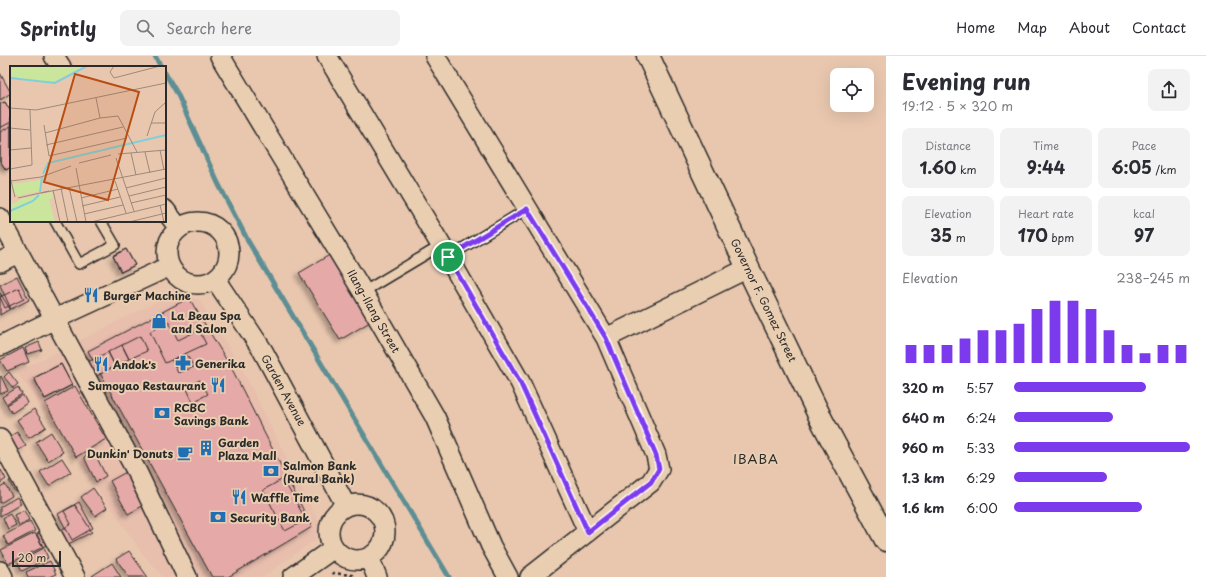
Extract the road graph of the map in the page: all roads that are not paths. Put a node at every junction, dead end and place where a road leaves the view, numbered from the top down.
1 (220, 56) edge
2 (327, 56) edge
3 (435, 56) edge
4 (648, 56) edge
5 (527, 209) junction
6 (166, 211) edge
7 (0, 218) edge
8 (56, 222) edge
9 (102, 222) edge
10 (179, 228) junction
11 (444, 252) junction
12 (18, 253) junction
13 (0, 262) edge
14 (170, 266) junction
15 (748, 268) junction
16 (215, 279) junction
17 (363, 292) junction
18 (55, 319) junction
19 (606, 338) junction
20 (0, 346) edge
21 (0, 439) edge
22 (346, 506) junction
23 (588, 532) junction
24 (886, 540) edge
25 (334, 548) junction
26 (369, 557) junction
27 (0, 571) edge
28 (3, 577) edge
29 (75, 577) edge
30 (187, 577) edge
31 (294, 577) edge
32 (377, 577) edge
33 (508, 577) edge
34 (530, 577) edge

1 - 17 street, Ilang-Ilang Street
2 - 11 street
3 - 5 street
4 - 15 street, Governor F. Gomez Street
5 - 11 lane
5 - 19 street
6 - 10 street
7 - 12 street
8 - 9 lane
10 - 14 street
10 - 16 street
11 - 17 lane
11 - 23 street
12 - 13 street
12 - 18 street
14 - 16 street
14 - 18 street
15 - 19 street
15 - 24 street, Governor F. Gomez Street
16 - 22 street, Garden Avenue
17 - 33 street, Ilang-Ilang Street
18 - 20 street
18 - 30 street
19 - 23 street
21 - 29 street
22 - 25 street
22 - 26 street
23 - 34 street
25 - 26 street
25 - 31 street
26 - 32 street
27 - 28 street

